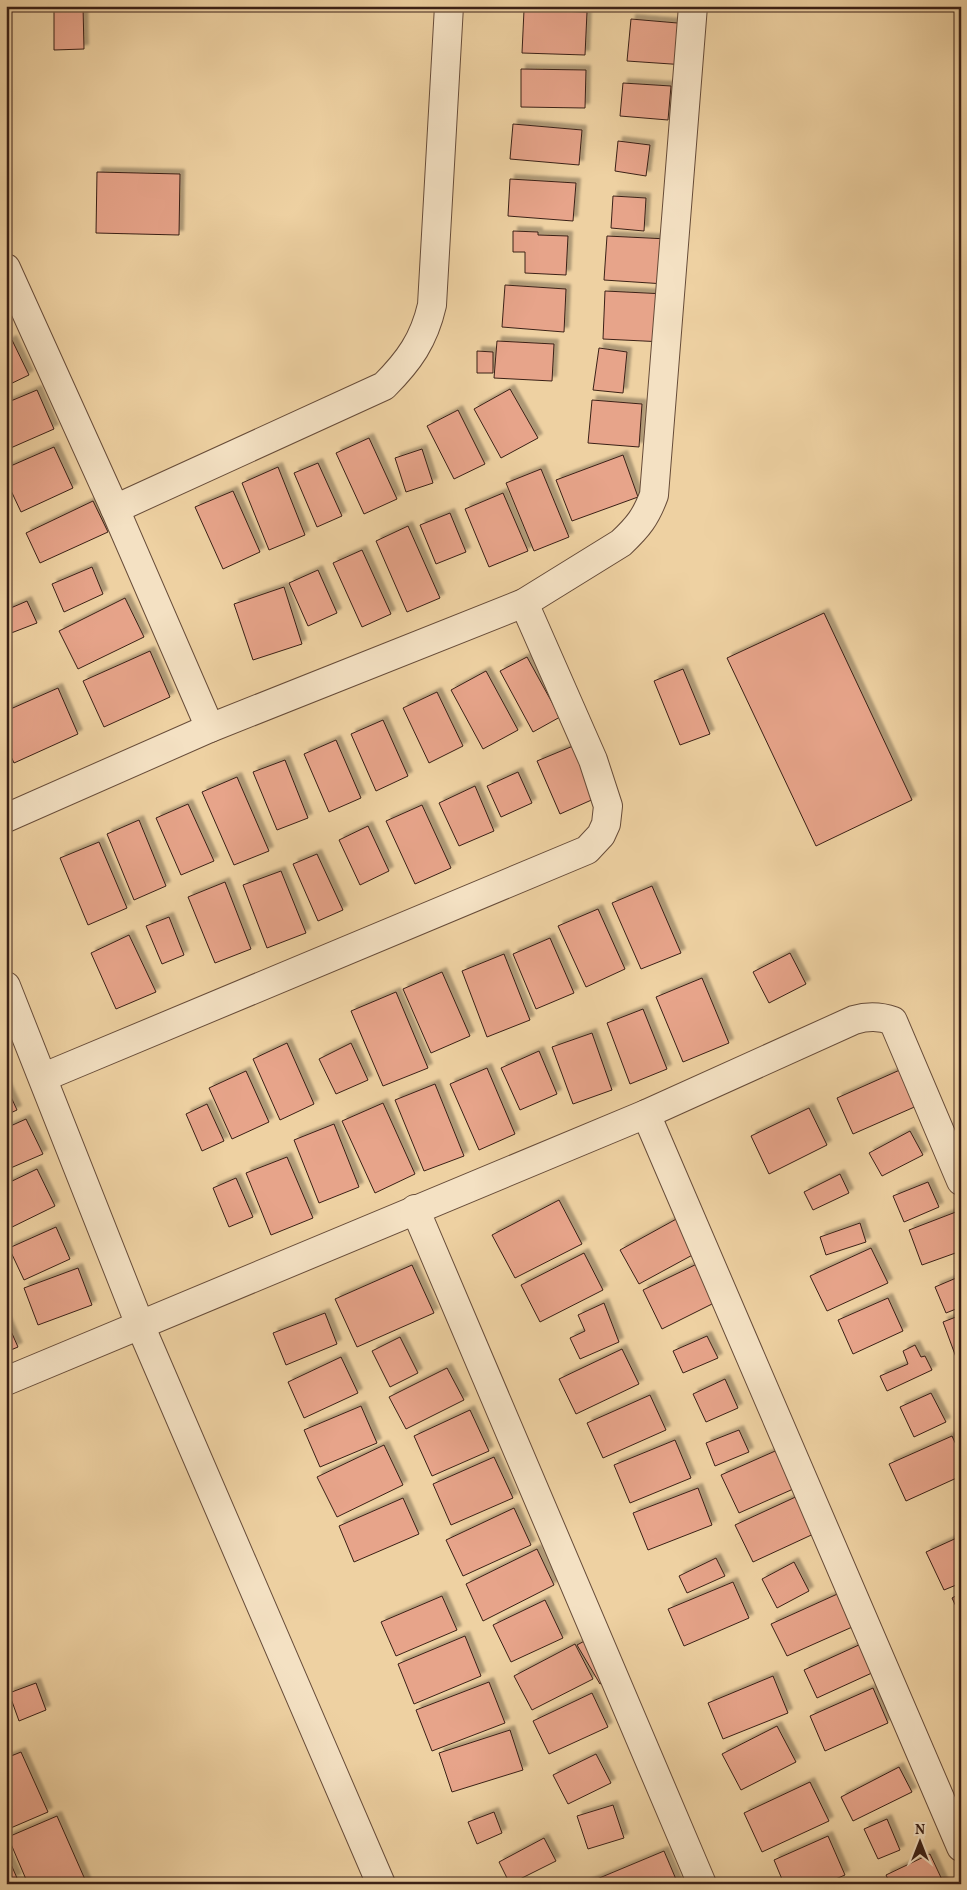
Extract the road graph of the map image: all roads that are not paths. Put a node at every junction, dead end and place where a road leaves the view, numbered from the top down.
1 (450, 6) edge
2 (693, 6) edge
3 (6, 268) edge
4 (115, 509) junction
5 (524, 603) junction
6 (210, 728) junction
7 (6, 818) edge
8 (6, 986) edge
9 (44, 1077) junction
10 (646, 1114) junction
11 (961, 1181) edge
12 (415, 1210) junction
13 (140, 1325) junction
14 (6, 1381) edge
15 (961, 1847) edge
16 (380, 1884) edge
17 (702, 1884) edge

1 - 4 street
2 - 5 street
3 - 4 street
4 - 6 street
5 - 6 street
5 - 9 street
6 - 7 street
8 - 9 street
9 - 13 street
10 - 11 street
10 - 12 street
10 - 15 street
12 - 13 street
12 - 17 street
13 - 14 street
13 - 16 street

